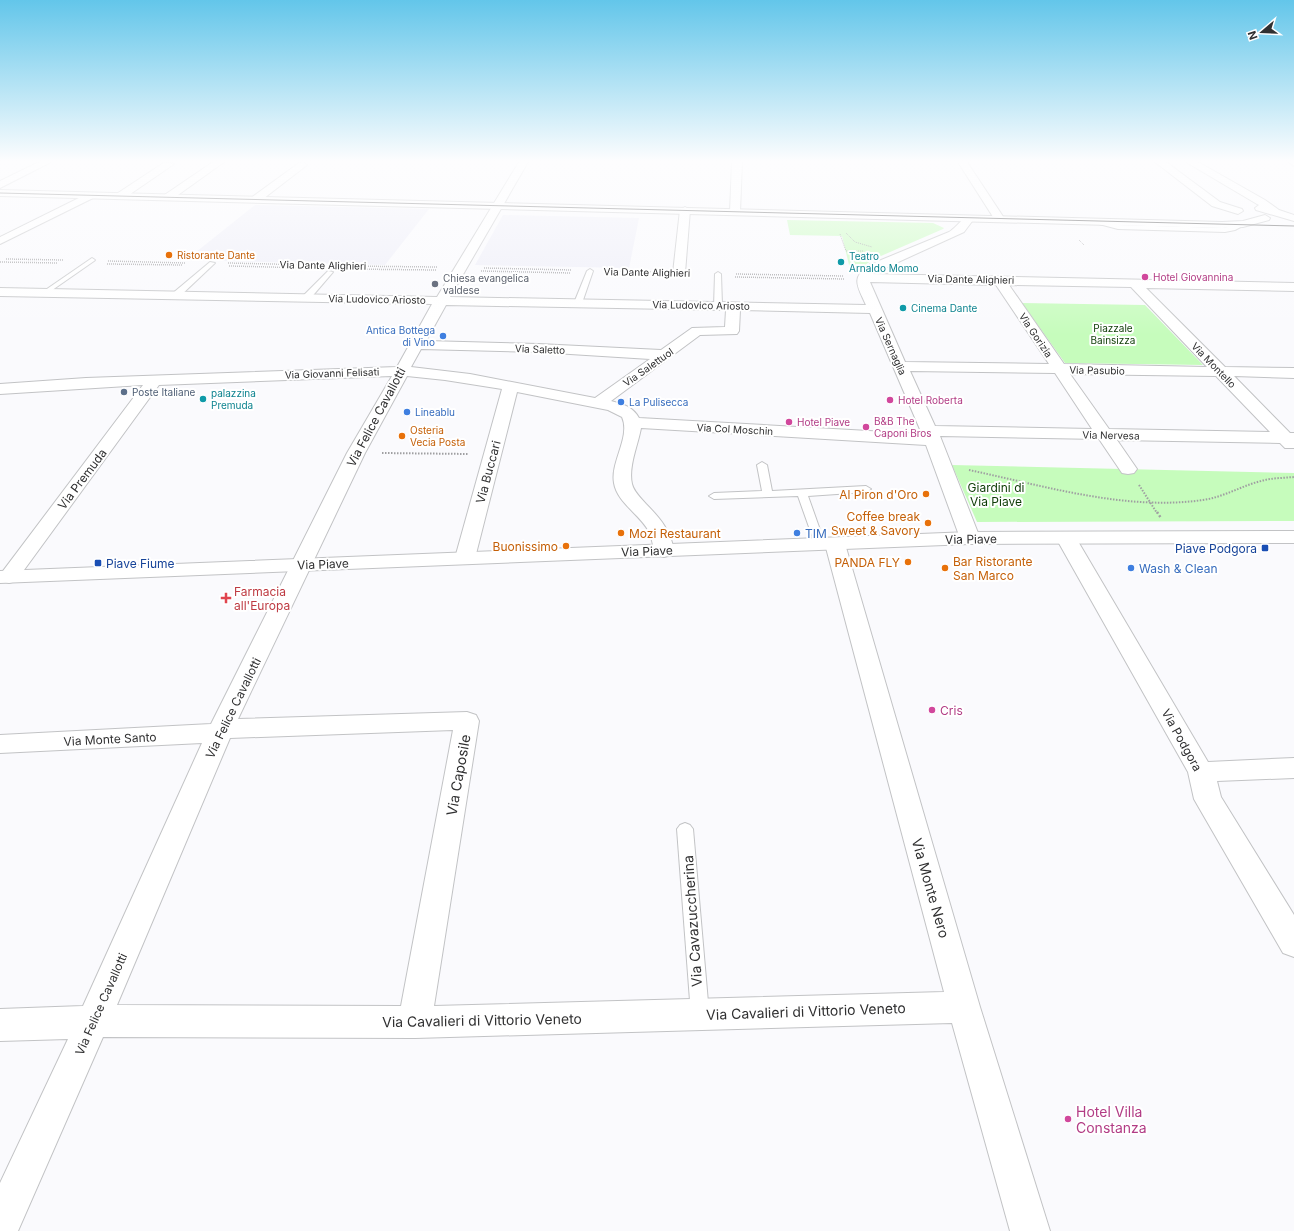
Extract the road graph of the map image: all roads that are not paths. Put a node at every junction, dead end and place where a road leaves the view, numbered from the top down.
1 (43, 219) edge
2 (490, 219) edge
3 (684, 219) edge
4 (957, 219) edge
5 (981, 219) edge
6 (1034, 219) edge
7 (1232, 219) edge
8 (1238, 219) edge
9 (974, 220) junction
10 (1096, 222) junction
11 (0, 241) edge
12 (90, 262) road end
13 (211, 265) road end
14 (680, 270) road end
15 (330, 272) dead end
16 (589, 272) road end
17 (718, 275) road end
18 (863, 278) junction
19 (999, 280) junction
20 (1134, 283) junction
21 (1294, 287) edge
22 (0, 292) edge
23 (46, 292) junction
24 (176, 295) junction
25 (306, 298) junction
26 (440, 301) junction
27 (578, 303) junction
28 (718, 306) junction
29 (733, 306) junction
30 (874, 308) junction
31 (415, 345) junction
32 (665, 355) junction
33 (1060, 365) junction
34 (900, 366) junction
35 (1213, 367) junction
36 (401, 371) junction
37 (1294, 373) edge
38 (155, 380) junction
39 (511, 386) junction
40 (0, 389) edge
41 (598, 403) junction
42 (633, 423) junction
43 (1104, 434) junction
44 (931, 435) junction
45 (1291, 441) edge
46 (762, 465) dead end
47 (1128, 470) road end
48 (866, 489) dead end
49 (802, 493) junction
50 (768, 494) junction
51 (714, 496) dead end
52 (1294, 537) edge
53 (970, 538) junction
54 (1066, 538) junction
55 (828, 544) junction
56 (664, 551) junction
57 (465, 558) junction
58 (302, 564) junction
59 (4, 577) edge
60 (221, 731) junction
61 (0, 744) edge
62 (1294, 768) edge
63 (1201, 772) junction
64 (685, 829) dead end
65 (1294, 943) edge
66 (964, 1007) junction
67 (700, 1014) junction
68 (93, 1022) junction
69 (415, 1022) junction
70 (0, 1025) edge
71 (0, 1226) edge
72 (1030, 1231) edge

1 - 11 street
2 - 26 street, Via Felice Cavallotti
3 - 14 street
4 - 9 street
5 - 9 street
6 - 10 street
7 - 10 street
8 - 10 lane
9 - 18 street
12 - 23 lane
13 - 24 lane
15 - 25 lane
16 - 27 lane
17 - 28 lane
18 - 19 street, Via Dante Alighieri
18 - 30 street, Via Sernaglia
19 - 20 street, Via Dante Alighieri
19 - 33 street, Via Gorizia
20 - 21 street, Via Dante Alighieri
20 - 35 street, Via Montello
22 - 23 street, Via Ludovico Ariosto
23 - 24 street, Via Ludovico Ariosto
24 - 25 street, Via Ludovico Ariosto
25 - 26 street, Via Ludovico Ariosto
26 - 27 street, Via Ludovico Ariosto
26 - 31 street, Via Felice Cavallotti
27 - 28 street, Via Ludovico Ariosto
28 - 29 street, Via Ludovico Ariosto
29 - 30 street, Via Ludovico Ariosto
29 - 32 street, Via Salettuol
30 - 34 street, Via Sernaglia
31 - 32 street, Via Saletto
31 - 36 street, Via Felice Cavallotti
32 - 41 street, Via Salettuol
33 - 34 street, Via Pasubio
33 - 35 street, Via Pasubio
33 - 43 street, Via Gorizia
34 - 44 street, Via Sernaglia
35 - 37 street, Via Pasubio
35 - 45 street, Via Montello
36 - 38 street, Via Giovanni Felisati
36 - 39 street, Via Giovanni Felisati
36 - 58 street, Via Felice Cavallotti
38 - 40 street, Via Giovanni Felisati
38 - 59 street, Via Premuda
39 - 41 street, Via Giovanni Felisati
39 - 57 street, Via Buccari
41 - 42 street, Via Giovanni Felisati
42 - 44 street, Via Col Moschin
42 - 56 street
43 - 44 street, Via Nervesa
43 - 45 street, Via Nervesa
43 - 47 street, Via Gorizia
44 - 53 street, Via Sernaglia
46 - 50 lane
48 - 49 lane
49 - 50 lane
49 - 55 lane
50 - 51 lane
52 - 54 street, Via Piave
53 - 54 street, Via Piave
53 - 55 street, Via Piave
54 - 63 street, Via Podgora
55 - 56 street, Via Piave
55 - 66 street, Via Monte Nero
56 - 57 street, Via Piave
57 - 58 street, Via Piave
58 - 59 street, Via Piave
58 - 60 street, Via Felice Cavallotti
60 - 61 street, Via Monte Santo
60 - 68 street, Via Felice Cavallotti
60 - 69 street, Via Caposile
62 - 63 street
63 - 65 street, Via Podgora
64 - 67 lane, Via Cavazuccherina
66 - 67 street, Via Cavalieri di Vittorio Veneto
66 - 72 street, Via Monte Nero
67 - 69 street, Via Cavalieri di Vittorio Veneto
68 - 69 street, Via Cavalieri di Vittorio Veneto
68 - 70 street, Via Cavalieri di Vittorio Veneto
68 - 71 street, Via Felice Cavallotti

